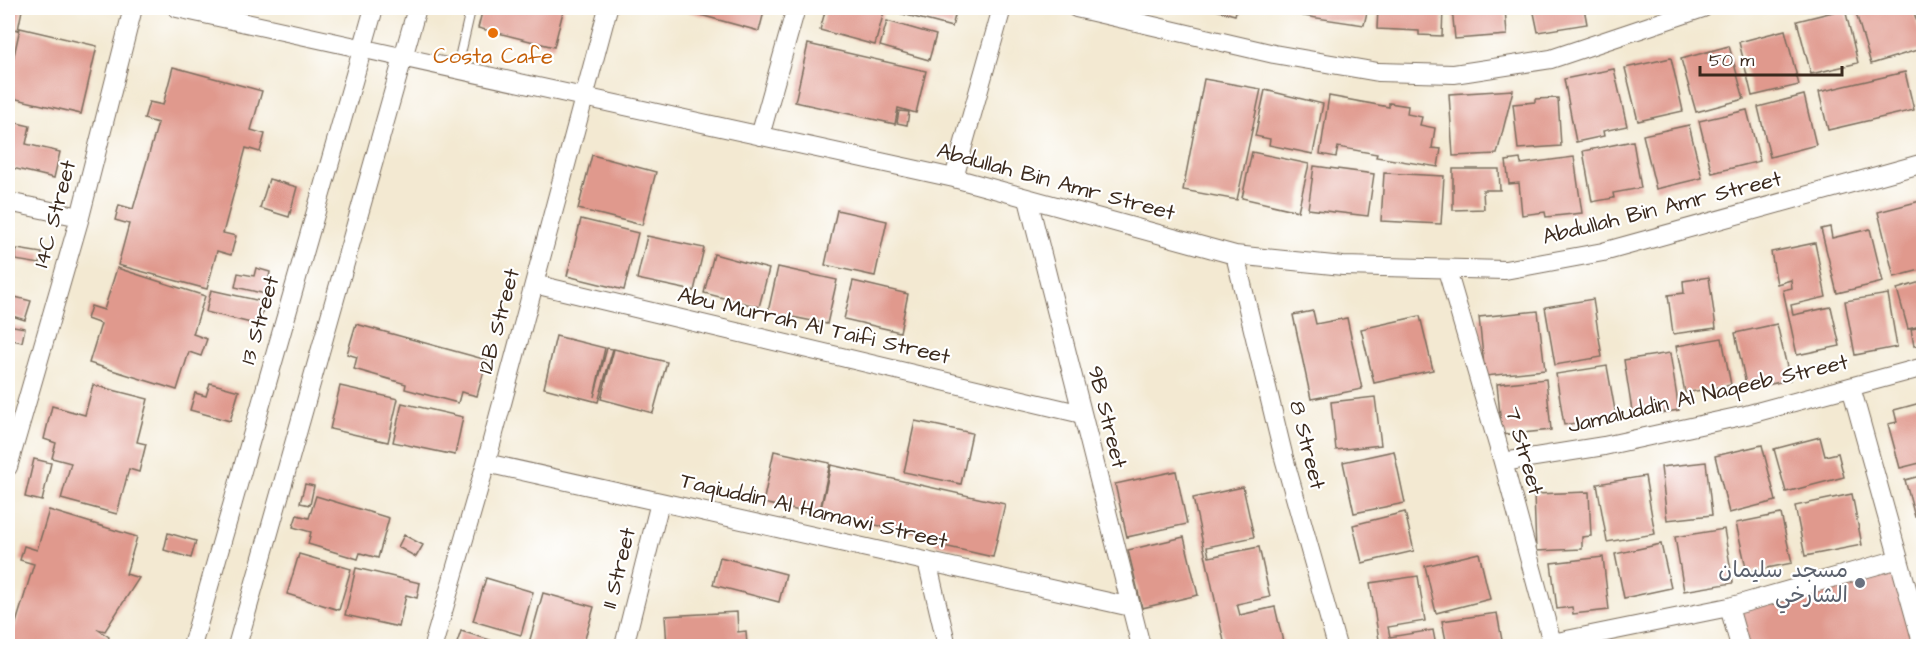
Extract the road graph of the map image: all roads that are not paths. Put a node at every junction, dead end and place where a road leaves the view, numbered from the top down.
1 (133, 8) edge
2 (177, 8) edge
3 (374, 8) edge
4 (417, 8) edge
5 (471, 8) edge
6 (608, 8) edge
7 (796, 8) edge
8 (1002, 8) edge
9 (1076, 8) edge
10 (1703, 8) edge
11 (362, 48) junction
12 (403, 57) junction
13 (457, 69) junction
14 (585, 97) junction
15 (760, 136) junction
16 (1923, 163) edge
17 (954, 178) junction
18 (1028, 199) junction
19 (8, 202) edge
20 (80, 217) junction
21 (1235, 255) junction
22 (1447, 270) junction
23 (534, 284) junction
24 (1923, 367) edge
25 (1851, 387) junction
26 (1082, 414) junction
27 (1503, 462) junction
28 (486, 463) junction
29 (8, 467) edge
30 (660, 502) junction
31 (1899, 559) junction
32 (927, 561) junction
33 (1131, 607) junction
34 (1730, 607) junction
35 (1553, 645) edge
36 (192, 646) edge
37 (237, 646) edge
38 (433, 646) edge
39 (624, 646) edge
40 (947, 646) edge
41 (1141, 646) edge
42 (1337, 646) edge
43 (1740, 646) edge
44 (1923, 646) edge

1 - 20 street, 14C Street
2 - 11 street, Abdullah Bin Amr Street
3 - 11 street, 13 Street
4 - 12 street
5 - 13 lane
6 - 14 street, 12B Street
7 - 15 street
8 - 17 street
9 - 10 street
11 - 12 street, Abdullah Bin Amr Street
11 - 36 street, 13 Street
12 - 13 street, Abdullah Bin Amr Street
12 - 37 street
13 - 14 street, Abdullah Bin Amr Street
14 - 15 street, Abdullah Bin Amr Street
14 - 23 street, 12B Street
15 - 17 street, Abdullah Bin Amr Street
16 - 22 street, Abdullah Bin Amr Street
17 - 18 street, Abdullah Bin Amr Street
18 - 21 street, Abdullah Bin Amr Street
18 - 26 street, 9B Street
19 - 20 street
20 - 29 street, 14C Street
21 - 22 street, Abdullah Bin Amr Street
21 - 42 street, 8 Street
22 - 27 street, 7 Street
23 - 26 street, Abu Murrah Al Taifi Street
23 - 28 street, 12B Street
24 - 25 street, Jamaluddin Al Naqeeb Street
25 - 27 street, Jamaluddin Al Naqeeb Street
25 - 31 street
26 - 33 street, 9B Street
27 - 35 street, 7 Street
28 - 30 street, Taqiuddin Al Hamawi Street
28 - 38 street, 12B Street
30 - 32 street, Taqiuddin Al Hamawi Street
30 - 39 street, 11 Street
31 - 34 street
31 - 44 street
32 - 33 street, Taqiuddin Al Hamawi Street
32 - 40 street
33 - 41 street, 9B Street
34 - 35 street
34 - 43 street

